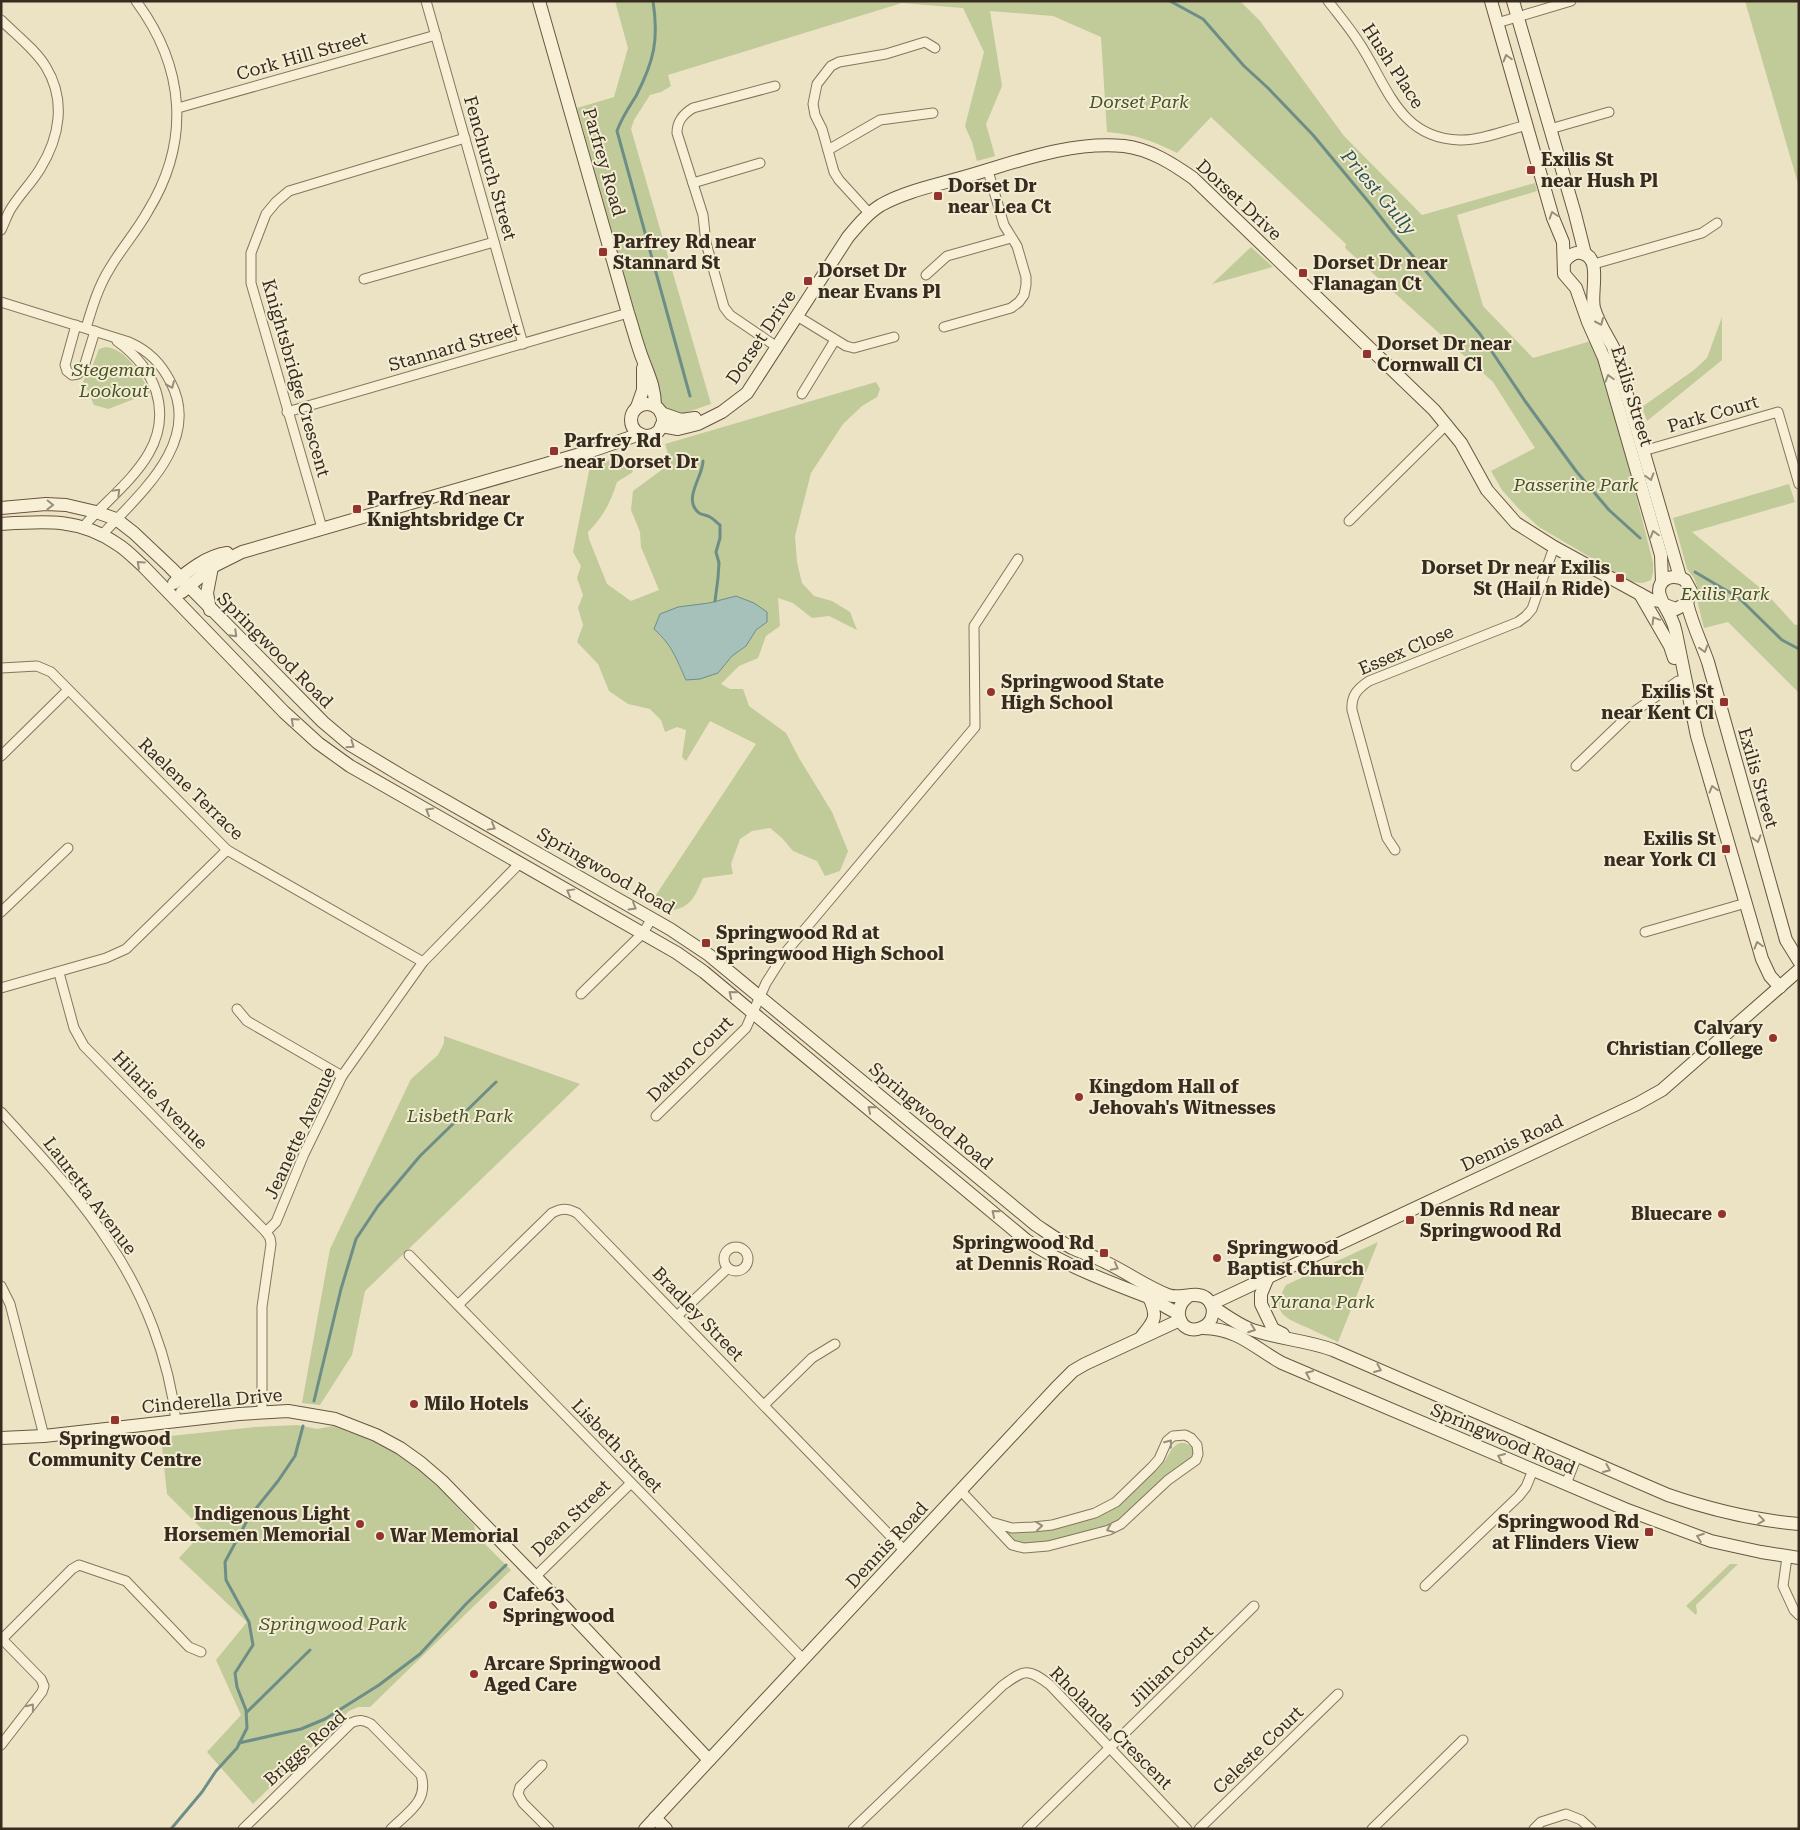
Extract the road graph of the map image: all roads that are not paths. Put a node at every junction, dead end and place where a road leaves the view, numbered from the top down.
1 (136, 1) edge
2 (426, 1) edge
3 (540, 1) edge
4 (1328, 1) edge
5 (1491, 1) edge
6 (1513, 1) edge
7 (1571, 1) edge
8 (1518, 17) junction
9 (1497, 23) junction
10 (3, 24) edge
11 (436, 35) junction
12 (935, 48) dead end
13 (775, 86) dead end
14 (178, 108) junction
15 (1609, 112) dead end
16 (933, 113) dead end
17 (1527, 125) junction
18 (1550, 129) junction
19 (465, 138) junction
20 (828, 150) junction
21 (760, 163) dead end
22 (988, 170) junction
23 (694, 183) junction
24 (870, 214) junction
25 (1717, 223) dead end
26 (1, 230) edge
27 (1011, 238) junction
28 (494, 242) junction
29 (1585, 254) junction
30 (1565, 261) junction
31 (1594, 270) junction
32 (926, 274) dead end
33 (364, 279) dead end
34 (1570, 282) junction
35 (1, 302) edge
36 (628, 313) junction
37 (797, 316) junction
38 (81, 327) junction
39 (944, 327) dead end
40 (95, 331) junction
41 (109, 335) junction
42 (894, 337) dead end
43 (836, 340) junction
44 (523, 344) junction
45 (777, 347) junction
46 (643, 361) junction
47 (802, 394) dead end
48 (637, 407) junction
49 (287, 412) junction
50 (659, 415) junction
51 (631, 420) junction
52 (1446, 424) junction
53 (640, 434) junction
54 (606, 446) junction
55 (1643, 451) junction
56 (1799, 484) edge
57 (2, 507) edge
58 (96, 512) junction
59 (116, 519) junction
60 (1349, 521) dead end
61 (1, 524) edge
62 (83, 527) junction
63 (322, 528) junction
64 (102, 535) junction
65 (1554, 547) junction
66 (242, 552) junction
67 (1018, 559) dead end
68 (212, 567) junction
69 (1680, 577) junction
70 (184, 582) junction
71 (1661, 584) junction
72 (1635, 591) junction
73 (170, 594) junction
74 (1663, 603) junction
75 (1687, 603) junction
76 (210, 610) junction
77 (1, 668) edge
78 (1686, 677) junction
79 (68, 690) junction
80 (1, 756) edge
81 (1576, 766) dead end
82 (68, 848) dead end
83 (227, 850) junction
84 (1395, 850) dead end
85 (519, 864) junction
86 (1746, 903) junction
87 (1, 912) edge
88 (652, 918) junction
89 (1645, 932) dead end
90 (643, 934) junction
91 (1799, 961) edge
92 (423, 962) junction
93 (1799, 970) edge
94 (59, 973) junction
95 (2, 987) edge
96 (1780, 987) junction
97 (581, 994) dead end
98 (760, 997) junction
99 (237, 1009) dead end
100 (753, 1012) junction
101 (342, 1076) junction
102 (1, 1112) edge
103 (656, 1116) dead end
104 (266, 1232) junction
105 (409, 1255) dead end
106 (728, 1268) dead end
107 (1268, 1278) junction
108 (1, 1286) edge
109 (1189, 1296) junction
110 (1149, 1297) junction
111 (458, 1304) junction
112 (1212, 1305) junction
113 (677, 1316) junction
114 (1179, 1316) junction
115 (1203, 1328) junction
116 (1140, 1338) junction
117 (1295, 1341) junction
118 (835, 1344) dead end
119 (764, 1405) junction
120 (262, 1412) junction
121 (176, 1421) junction
122 (44, 1436) junction
123 (1, 1438) edge
124 (1577, 1456) junction
125 (1533, 1470) junction
126 (631, 1484) junction
127 (1566, 1484) junction
128 (960, 1491) junction
129 (991, 1522) junction
130 (1799, 1524) edge
131 (905, 1551) junction
132 (1793, 1557) edge
133 (535, 1576) junction
134 (1425, 1586) dead end
135 (1254, 1606) dead end
136 (1799, 1615) edge
137 (2, 1639) edge
138 (201, 1652) dead end
139 (803, 1659) junction
140 (1338, 1694) dead end
141 (1463, 1740) dead end
142 (1, 1745) edge
143 (1110, 1748) junction
144 (709, 1760) junction
145 (542, 1765) dead end
146 (655, 1818) junction
147 (243, 1829) edge
148 (391, 1829) edge
149 (549, 1829) edge
150 (645, 1829) edge
151 (666, 1829) edge
152 (853, 1829) edge
153 (1027, 1829) edge
154 (1187, 1829) edge
155 (1200, 1829) edge
156 (1372, 1829) edge
157 (1534, 1829) edge
158 (1591, 1829) edge

1 - 14 street
2 - 11 street, Fenchurch Street
3 - 36 street, Parfrey Road
4 - 17 street, Hush Place
5 - 9 street, Exilis Street
6 - 8 street
7 - 8 street
8 - 9 street
8 - 18 street
17 -> 9 street, Exilis Street
10 - 26 street
11 - 14 street, Cork Hill Street
11 - 19 street, Fenchurch Street
12 - 20 street
13 - 23 street
14 - 38 street
15 - 18 street
16 - 20 street
30 -> 17 street, Exilis Street
18 - 29 street
19 - 28 street, Fenchurch Street
19 - 49 street, Knightsbridge Crescent
20 - 24 street
21 - 23 street
22 - 24 street, Dorset Drive
22 - 27 street
22 - 52 street, Dorset Drive
23 - 45 street
24 - 37 street, Dorset Drive
25 - 31 street
27 - 32 street
27 - 39 street
28 - 33 street
28 - 44 street, Fenchurch Street
29 - 30 street
29 - 31 street
30 - 34 street, Exilis Street
31 - 34 street
31 -> 55 street, Exilis Street
71 -> 34 street, Exilis Street
35 - 38 street
36 - 44 street, Stannard Street
36 - 46 street, Parfrey Road
37 - 43 street
37 - 45 street, Dorset Drive
38 - 40 street
38 - 40 street
40 - 41 street
58 -> 41 street
41 -> 59 street
42 - 43 street
43 - 47 street
44 - 49 street, Stannard Street
45 - 50 street, Dorset Drive
46 - 48 street, Parfrey Road
46 - 50 street, Parfrey Road
48 - 50 street
48 - 51 street
49 - 63 street, Knightsbridge Crescent
50 - 53 street
51 - 53 street
51 - 54 street
52 - 60 street
52 - 65 street, Dorset Drive
53 - 54 street
54 - 63 street
55 - 56 street, Park Court
55 -> 69 street, Exilis Street
57 -> 58 street, Springwood Road
58 - 59 street, Springwood Road
58 - 62 street
59 - 64 street
59 - 70 street, Springwood Road
61 - 62 street, Springwood Road
62 - 64 street, Springwood Road
63 - 66 street
73 -> 64 street, Springwood Road
65 - 72 street, Dorset Drive
65 - 84 street, Essex Close
66 - 68 street
66 - 70 street
67 - 98 street, Dalton Court
68 - 70 street
68 - 76 street
69 - 71 street
69 - 75 street, Exilis Street
70 - 73 street
70 - 76 street, Springwood Road
71 - 72 street, Dorset Drive
71 - 74 street, Exilis Street
72 - 74 street, Dorset Drive
78 -> 72 street, Exilis Street
85 -> 73 street, Springwood Road
74 - 75 street
74 - 78 street, Exilis Street
75 -> 91 street, Exilis Street
76 -> 88 street, Springwood Road
77 - 79 street, Raelene Terrace
78 - 81 street
86 -> 78 street, Exilis Street
79 - 80 street
79 - 83 street, Raelene Terrace
82 - 87 street
83 - 92 street, Raelene Terrace
83 - 94 street
90 -> 85 street, Springwood Road
85 - 92 street, Jeanette Avenue
86 - 89 street
96 -> 86 street, Exilis Street
88 - 90 street
88 - 98 street, Springwood Road
90 - 97 street
100 -> 90 street, Springwood Road
92 - 101 street, Jeanette Avenue
93 - 96 street, Dennis Road
94 - 95 street
94 - 104 street, Hilarie Avenue
96 - 107 street, Dennis Road
98 - 100 street, Dalton Court
98 -> 109 street, Springwood Road
99 - 101 street
100 - 103 street, Dalton Court
110 -> 100 street, Springwood Road
101 - 104 street, Jeanette Avenue
102 - 121 street, Lauretta Avenue
104 - 120 street
105 - 111 street, Lisbeth Street
106 - 113 street
107 - 112 street, Dennis Road
107 - 117 street
108 - 122 street
109 - 112 street
109 - 114 street
110 - 114 street, Springwood Road
110 - 116 street
111 - 113 street, Bradley Street
111 - 126 street, Lisbeth Street
112 - 115 street
112 -> 117 street, Springwood Road
113 - 119 street, Bradley Street
114 - 115 street
114 - 116 street, Dennis Road
125 -> 115 street, Springwood Road
116 - 128 street, Dennis Road
117 -> 124 street, Springwood Road
118 - 119 street
119 - 131 street, Bradley Street
120 - 121 street, Cinderella Drive
120 - 133 street, Cinderella Drive
121 - 122 street, Cinderella Drive
122 - 123 street, Cinderella Drive
124 - 127 street
124 -> 130 street, Springwood Road
125 - 127 street, Springwood Road
125 - 134 street
126 - 133 street, Dean Street
126 - 139 street, Lisbeth Street
132 -> 127 street, Springwood Road
128 - 129 street
128 - 131 street, Dennis Road
129 -> 129 street
131 - 139 street, Dennis Road
132 - 136 street
133 - 144 street, Cinderella Drive
135 - 143 street, Jillian Court
137 - 138 street
142 -> 137 street
139 - 144 street, Dennis Road
140 - 155 street, Celeste Court
141 - 156 street
143 - 152 street, Rholanda Crescent
143 - 153 street, Jillian Court
143 - 154 street, Rholanda Crescent
144 - 146 street, Dennis Road
145 - 149 street
146 - 150 street, Dennis Road
146 - 151 street
147 - 148 street, Briggs Road
157 - 158 street

